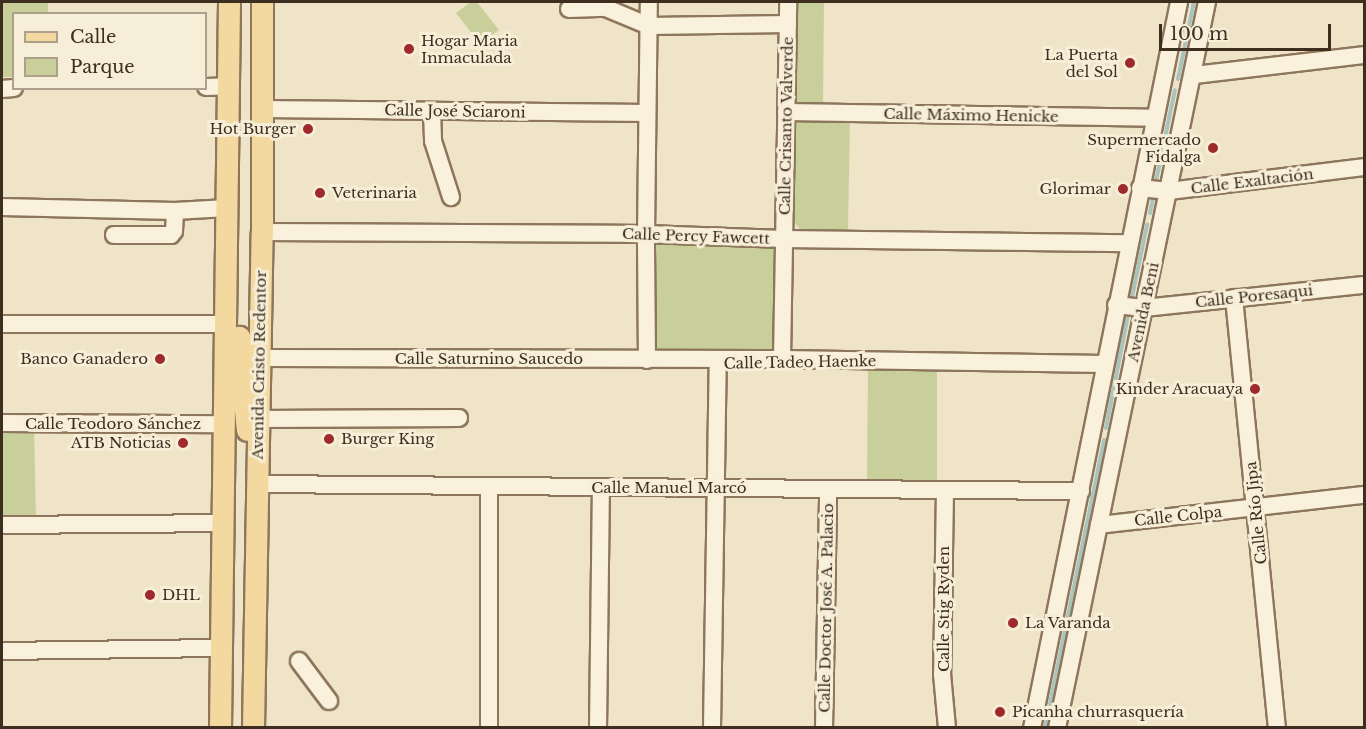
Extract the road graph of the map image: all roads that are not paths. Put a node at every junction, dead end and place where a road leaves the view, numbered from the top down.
1 (229, 2) edge
2 (262, 2) edge
3 (649, 2) edge
4 (788, 2) edge
5 (1179, 2) edge
6 (1207, 2) edge
7 (569, 9) dead end
8 (788, 24) junction
9 (649, 26) junction
10 (1365, 56) edge
11 (1194, 75) junction
12 (229, 86) junction
13 (207, 87) edge
14 (262, 109) junction
15 (432, 111) junction
16 (786, 112) junction
17 (647, 113) junction
18 (1155, 118) junction
19 (1365, 167) edge
20 (1140, 188) junction
21 (1169, 191) junction
22 (451, 197) dead end
23 (227, 199) junction
24 (2, 207) edge
25 (175, 211) junction
26 (262, 232) junction
27 (646, 234) junction
28 (114, 235) dead end
29 (784, 239) junction
30 (1129, 243) junction
31 (1364, 285) edge
32 (261, 287) junction
33 (1365, 291) edge
34 (1234, 298) junction
35 (1116, 305) junction
36 (1144, 308) junction
37 (2, 324) edge
38 (225, 324) junction
39 (260, 358) junction
40 (782, 359) junction
41 (647, 360) junction
42 (718, 360) junction
43 (1104, 364) junction
44 (225, 365) junction
45 (459, 418) dead end
46 (258, 419) junction
47 (2, 423) edge
48 (224, 424) junction
49 (257, 476) junction
50 (489, 486) junction
51 (602, 487) junction
52 (716, 488) junction
53 (828, 489) junction
54 (945, 490) junction
55 (1081, 491) junction
56 (1365, 495) edge
57 (1255, 508) junction
58 (223, 523) junction
59 (2, 525) edge
60 (1099, 525) junction
61 (221, 648) junction
62 (2, 651) edge
63 (300, 661) dead end
64 (329, 701) dead end
65 (220, 728) edge
66 (253, 728) edge
67 (489, 728) edge
68 (598, 728) edge
69 (712, 728) edge
70 (824, 728) edge
71 (947, 728) edge
72 (1032, 728) edge
73 (1057, 728) edge
74 (1277, 728) edge

1 - 12 main road
2 - 14 main road, Avenida Cristo Redentor
3 - 9 street
4 - 8 street, Calle Crisanto Valverde
5 - 18 street, Avenida Beni
6 - 11 street, Avenida Beni
7 - 9 street
8 - 9 street
8 - 16 street, Calle Crisanto Valverde
9 - 17 street
10 - 11 street
11 - 21 street, Avenida Beni
12 - 13 street
12 - 23 main road
14 - 15 street, Calle José Sciaroni
14 - 26 main road, Avenida Cristo Redentor
15 - 17 street, Calle José Sciaroni
15 - 22 street
16 - 18 street, Calle Máximo Henicke
16 - 29 street, Calle Crisanto Valverde
17 - 27 street
18 - 20 street, Avenida Beni
19 - 21 street, Calle Exaltación
20 - 21 street, Calle Exaltación
20 - 30 street, Avenida Beni
21 - 36 street, Avenida Beni
23 - 25 street
23 - 32 main road
23 - 38 main road
24 - 25 street
25 - 28 street
26 - 27 street, Calle Percy Fawcett
26 - 32 main road, Avenida Cristo Redentor
27 - 29 street, Calle Percy Fawcett
27 - 41 street
29 - 30 street, Calle Percy Fawcett
29 - 40 street, Calle Crisanto Valverde
30 - 35 street, Avenida Beni
31 - 33 street
31 - 34 street, Calle Poresaqui
32 - 39 main road, Avenida Cristo Redentor
34 - 36 street, Calle Poresaqui
34 - 57 street, Calle Río Jipa
35 - 36 street, Calle Poresaqui
35 - 43 street, Avenida Beni
36 - 60 street, Avenida Beni
37 - 38 street
38 - 44 main road
39 - 41 street, Calle Saturnino Saucedo
39 - 46 main road, Avenida Cristo Redentor
40 - 42 street, Calle Tadeo Haenke
40 - 43 street, Calle Tadeo Haenke
41 - 42 street, Calle Saturnino Saucedo
42 - 52 street, Calle Tadeo Haenke
43 - 55 street, Avenida Beni
44 - 48 main road
44 - 49 main road
45 - 46 street
46 - 49 main road, Avenida Cristo Redentor
47 - 48 street, Calle Teodoro Sánchez
48 - 58 main road
49 - 50 street, Calle Manuel Marcó
49 - 66 main road, Avenida Cristo Redentor
50 - 51 street, Calle Manuel Marcó
50 - 67 street
51 - 52 street, Calle Manuel Marcó
51 - 68 street
52 - 53 street, Calle Manuel Marcó
52 - 69 street, Calle Tadeo Haenke
53 - 54 street, Calle Manuel Marcó
53 - 70 street, Calle Doctor José A. Palacio
54 - 55 street, Calle Manuel Marcó
54 - 71 street, Calle Stig Ryden
55 - 72 street, Avenida Beni
56 - 57 street, Calle Colpa
57 - 60 street, Calle Colpa
57 - 74 street, Calle Río Jipa
58 - 59 street
58 - 61 main road
60 - 73 street, Avenida Beni
61 - 62 street
61 - 65 main road
63 - 64 street

